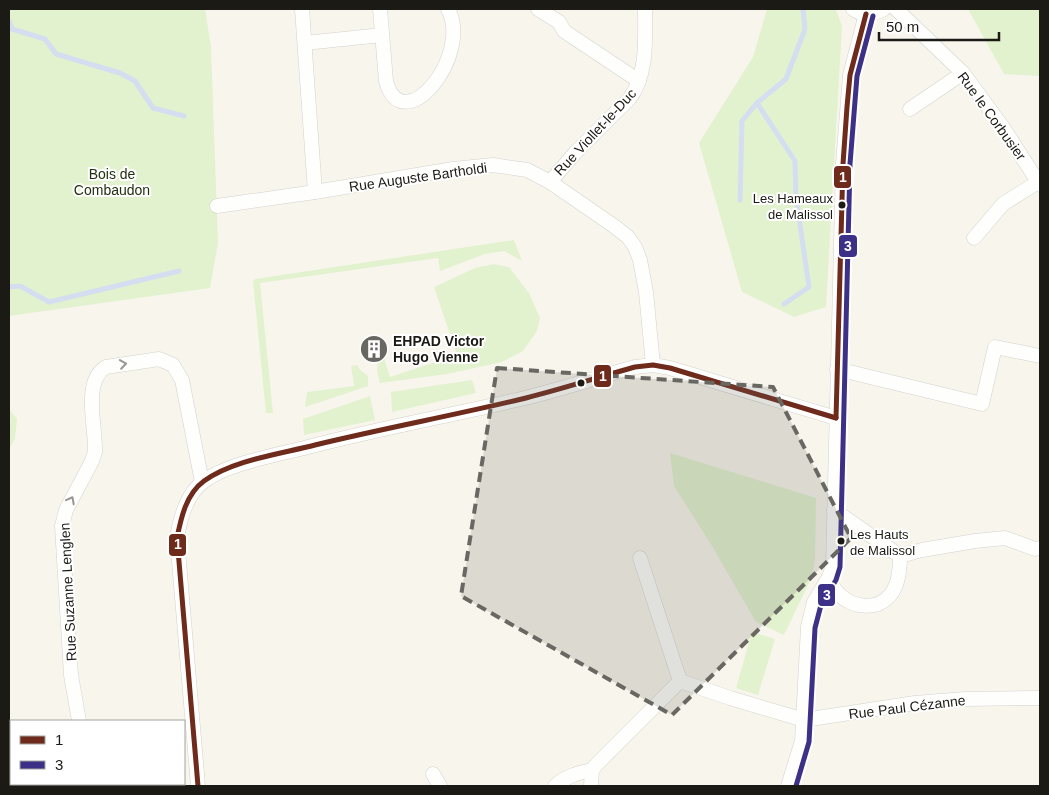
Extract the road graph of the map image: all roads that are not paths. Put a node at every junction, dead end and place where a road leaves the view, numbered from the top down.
1 (302, 9) edge
2 (380, 9) edge
3 (448, 9) edge
4 (538, 9) edge
5 (645, 9) edge
6 (884, 9) edge
7 (896, 9) edge
8 (859, 12) edge
9 (382, 36) junction
10 (305, 43) junction
11 (964, 73) junction
12 (639, 81) junction
13 (910, 108) dead end
14 (550, 182) junction
15 (1039, 184) edge
16 (316, 192) junction
17 (217, 206) dead end
18 (974, 238) dead end
19 (1040, 356) edge
20 (653, 365) junction
21 (837, 369) junction
22 (836, 418) junction
23 (202, 482) junction
24 (834, 510) junction
25 (1040, 548) edge
26 (900, 556) junction
27 (640, 558) dead end
28 (829, 577) junction
29 (680, 681) junction
30 (1040, 698) edge
31 (79, 720) edge
32 (804, 720) junction
33 (592, 770) junction
34 (198, 786) edge
35 (555, 786) edge
36 (591, 786) edge
37 (788, 786) edge

1 - 10 street
2 - 9 street
3 - 9 street
4 - 12 street, Rue Viollet-le-Duc
5 - 12 street, Rue Viollet-le-Duc
6 - 8 street
7 - 11 street, Rue le Corbusier
8 - 21 street
9 - 10 street
10 - 16 street
11 - 13 street
11 - 15 street, Rue le Corbusier
12 - 14 street, Rue Viollet-le-Duc
14 - 16 street, Rue Auguste Bartholdi
14 - 20 street, Rue Auguste Bartholdi
15 - 18 street
16 - 17 street, Rue Auguste Bartholdi
19 - 21 street
20 - 22 street
20 - 23 street
21 - 22 street
22 - 24 street
31 -> 23 street, Rue Suzanne Lenglen
23 - 34 street
24 - 26 street
24 - 28 street
25 - 26 street
26 - 28 street
27 - 29 street
28 - 32 street
29 - 32 street
29 - 33 street
30 - 32 street, Rue Paul Cézanne
32 - 37 street
33 - 35 street
33 - 36 street

